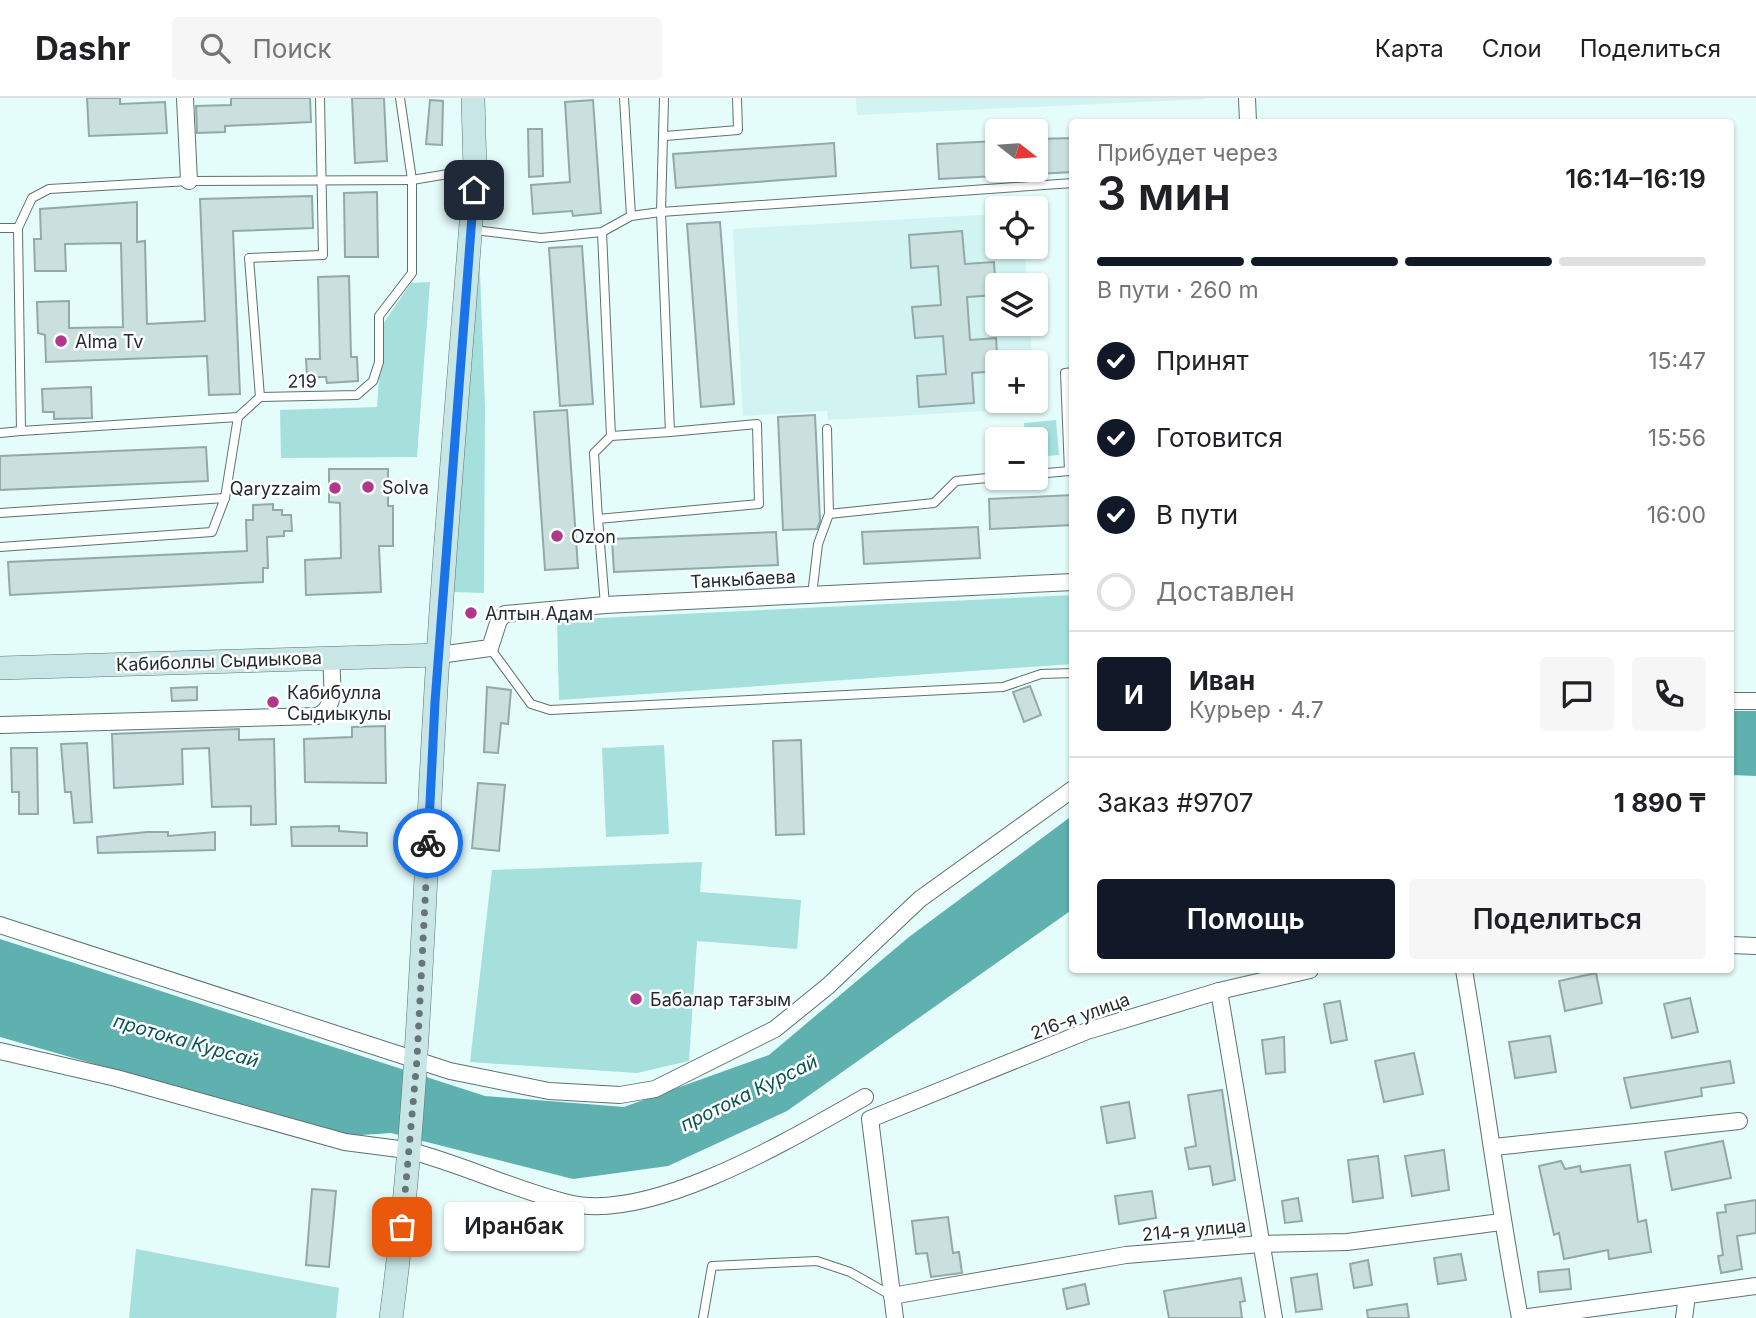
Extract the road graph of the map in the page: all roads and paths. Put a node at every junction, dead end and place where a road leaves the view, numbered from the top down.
1 (185, 98) edge
2 (320, 98) edge
3 (400, 98) edge
4 (473, 98) edge
5 (624, 98) edge
6 (664, 98) edge
7 (737, 98) edge
8 (1247, 98) edge
9 (1248, 119) edge
10 (664, 136) junction
11 (475, 170) junction
12 (322, 179) junction
13 (412, 180) junction
14 (188, 181) junction
15 (1069, 183) edge
16 (661, 212) junction
17 (631, 216) junction
18 (0, 228) edge
19 (18, 228) junction
20 (471, 230) junction
21 (602, 232) junction
22 (1069, 372) edge
23 (260, 397) junction
24 (238, 417) junction
25 (827, 429) dead end
26 (21, 431) junction
27 (670, 432) junction
28 (0, 433) edge
29 (611, 436) junction
30 (1069, 471) edge
31 (1069, 471) edge
32 (1048, 473) edge
33 (985, 478) edge
34 (225, 498) junction
35 (0, 513) edge
36 (829, 514) junction
37 (598, 519) junction
38 (0, 547) edge
39 (1069, 582) edge
40 (812, 595) junction
41 (605, 605) junction
42 (490, 648) junction
43 (439, 655) junction
44 (331, 658) junction
45 (0, 668) edge
46 (1069, 673) edge
47 (1734, 701) edge
48 (1756, 701) edge
49 (0, 725) edge
50 (1069, 792) edge
51 (0, 925) edge
52 (1734, 945) edge
53 (1756, 946) edge
54 (1296, 973) edge
55 (1465, 973) edge
56 (1219, 990) junction
57 (0, 1052) edge
58 (417, 1059) junction
59 (865, 1097) dead end
60 (1739, 1121) dead end
61 (1494, 1147) junction
62 (405, 1150) junction
63 (1502, 1222) junction
64 (1261, 1244) junction
65 (1756, 1286) edge
66 (892, 1296) junction
67 (1687, 1296) junction
68 (391, 1318) edge
69 (703, 1318) edge
70 (895, 1318) edge
71 (1274, 1318) edge
72 (1520, 1318) edge
73 (1684, 1318) edge

1 - 14 street
2 - 12 lane
3 - 13 lane, 219
4 - 11 street
5 - 17 lane
6 - 10 lane
7 - 10 lane
8 - 9 street
10 - 16 lane
11 - 13 lane
11 - 20 street
12 - 13 lane
12 - 14 lane
12 - 23 lane
13 - 23 lane, 219
14 - 19 lane
15 - 16 lane
16 - 17 lane
16 - 27 lane
17 - 21 lane
18 - 19 lane
19 - 26 lane
20 - 21 lane
20 - 43 street
21 - 29 lane
22 - 30 lane
23 - 24 lane
24 - 26 lane
24 - 34 lane
25 - 36 lane
26 - 28 lane
27 - 29 lane
27 - 37 lane
29 - 37 lane
31 - 32 lane
33 - 36 lane
34 - 35 lane
34 - 38 lane
36 - 40 lane
37 - 41 lane
39 - 40 street, Танкыбаева
40 - 41 street, Танкыбаева
41 - 42 street, Танкыбаева
42 - 43 street
42 - 46 lane
43 - 44 street, Кабиболлы Сыдиыкова
43 - 58 street
44 - 45 street, Кабиболлы Сыдиыкова
44 - 49 street
47 - 48 street
50 - 58 street
51 - 58 street
52 - 53 street
54 - 56 street, 216-я улица
55 - 61 street
56 - 64 street
56 - 66 street, 216-я улица
57 - 62 street
58 - 62 street
59 - 62 street
60 - 61 street
61 - 63 street
62 - 68 street
63 - 64 street, 214-я улица
63 - 72 street
64 - 66 street, 214-я улица
64 - 71 street
65 - 67 street
66 - 69 lane
66 - 70 street
67 - 72 street
67 - 73 street

